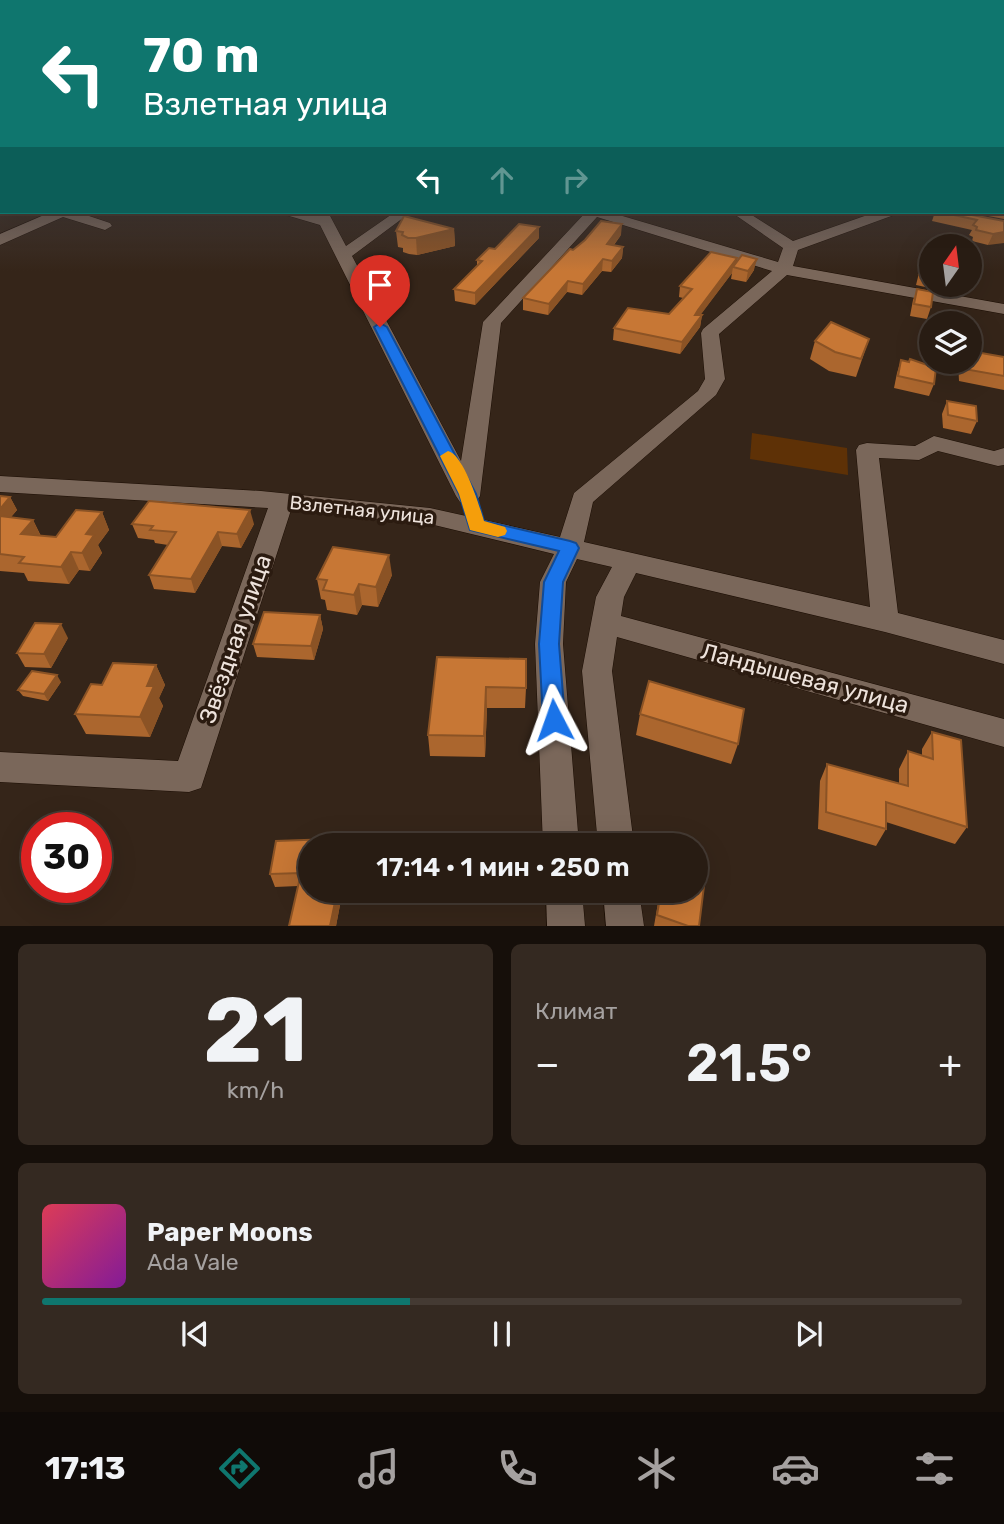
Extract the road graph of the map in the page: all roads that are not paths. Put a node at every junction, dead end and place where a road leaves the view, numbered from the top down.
1 (58, 214) edge
2 (69, 214) edge
3 (304, 214) edge
4 (401, 214) edge
5 (592, 214) edge
6 (602, 214) edge
7 (740, 214) edge
8 (885, 214) edge
9 (323, 217) edge
10 (105, 226) dead end
11 (0, 240) edge
12 (343, 255) junction
13 (788, 258) junction
14 (1004, 309) edge
15 (1004, 455) edge
16 (3, 487) edge
17 (468, 494) junction
18 (282, 501) junction
19 (477, 526) junction
20 (570, 548) junction
21 (629, 561) junction
22 (885, 621) junction
23 (606, 623) junction
24 (1004, 652) edge
25 (1004, 733) edge
26 (0, 767) edge
27 (189, 777) joint
28 (561, 833) edge
29 (615, 833) edge
30 (565, 903) edge
31 (622, 903) edge
32 (566, 926) edge
33 (625, 926) edge

1 - 11 street
2 - 10 street
3 - 9 street
4 - 12 street
5 - 17 street
6 - 13 street
7 - 13 street
8 - 13 street
9 - 12 street
12 - 17 street
13 - 14 street
13 - 20 street
15 - 22 street
16 - 18 street, Взлетная улица
17 - 19 street
18 - 19 street, Взлетная улица
18 - 27 street, Звёздная улица
19 - 20 street, Взлетная улица
20 - 21 street, Взлетная улица
20 - 28 street
21 - 22 street, Взлетная улица
21 - 23 street
22 - 24 street, Взлетная улица
23 - 25 street, Ландышевая улица
23 - 29 street
26 - 27 street
30 - 32 street
31 - 33 street

